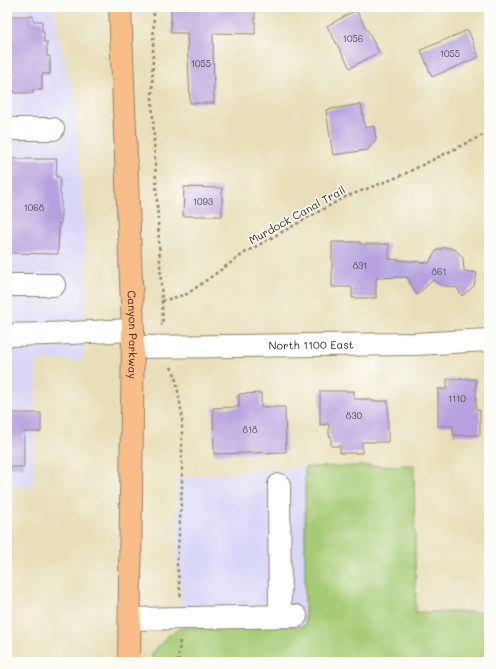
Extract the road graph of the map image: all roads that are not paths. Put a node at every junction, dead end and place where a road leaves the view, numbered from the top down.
1 (120, 7) edge
2 (7, 129) edge
3 (53, 129) dead end
4 (7, 285) edge
5 (54, 285) dead end
6 (7, 335) edge
7 (133, 339) junction
8 (489, 340) edge
9 (279, 485) dead end
10 (130, 619) junction
11 (129, 662) edge

1 - 7 highway, Canyon Parkway
2 - 3 street
4 - 5 street
6 - 7 street, North 1100 East
7 - 8 street, North 1100 East
7 - 10 highway, Canyon Parkway
9 - 10 street
10 - 11 highway, Canyon Parkway

